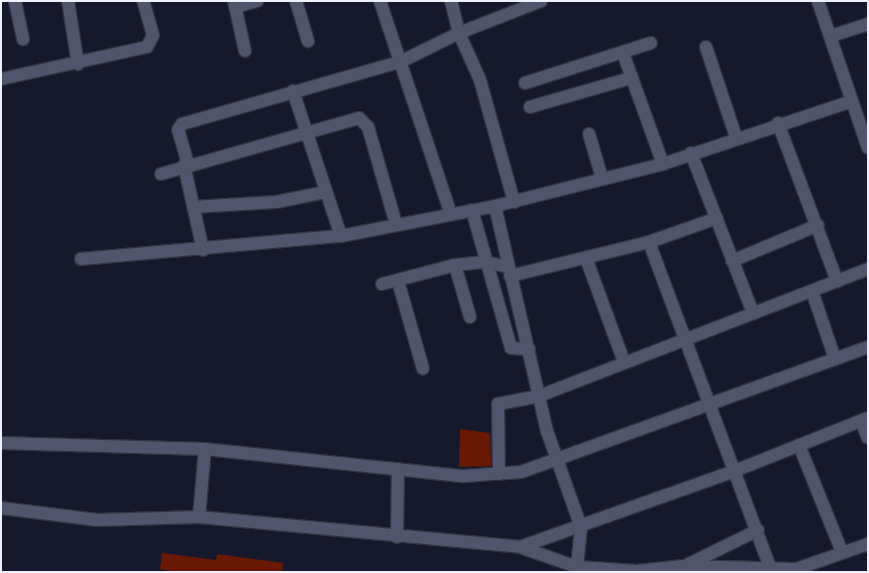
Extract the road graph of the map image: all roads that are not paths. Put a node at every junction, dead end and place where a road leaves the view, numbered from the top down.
1 (15, 1) edge
2 (68, 1) edge
3 (143, 1) edge
4 (258, 1) edge
5 (296, 1) edge
6 (380, 1) edge
7 (450, 1) edge
8 (541, 1) edge
9 (818, 1) edge
10 (235, 4) edge
11 (868, 24) edge
12 (459, 33) junction
13 (831, 36) junction
14 (23, 39) dead end
15 (308, 41) dead end
16 (651, 43) dead end
17 (706, 47) dead end
18 (245, 51) dead end
19 (623, 53) junction
20 (400, 62) junction
21 (78, 64) junction
22 (631, 78) junction
23 (1, 79) edge
24 (525, 83) dead end
25 (292, 91) junction
26 (852, 101) junction
27 (530, 107) dead end
28 (778, 123) junction
29 (308, 130) junction
30 (589, 134) dead end
31 (736, 137) junction
32 (868, 148) edge
33 (691, 153) junction
34 (663, 164) junction
35 (186, 165) junction
36 (161, 174) dead end
37 (602, 178) junction
38 (325, 192) junction
39 (514, 202) junction
40 (495, 206) junction
41 (193, 208) junction
42 (472, 210) junction
43 (451, 214) junction
44 (717, 218) junction
45 (396, 224) junction
46 (818, 225) junction
47 (341, 236) junction
48 (649, 242) junction
49 (203, 250) junction
50 (586, 258) junction
51 (81, 259) dead end
52 (732, 260) junction
53 (485, 262) junction
54 (455, 265) junction
55 (868, 269) edge
56 (509, 272) junction
57 (398, 281) junction
58 (837, 281) junction
59 (382, 284) dead end
60 (812, 290) junction
61 (753, 313) junction
62 (470, 317) dead end
63 (687, 339) junction
64 (868, 347) edge
65 (529, 349) junction
66 (835, 359) junction
67 (624, 362) junction
68 (423, 370) dead end
69 (539, 396) junction
70 (710, 403) junction
71 (864, 419) edge
72 (868, 438) edge
73 (1, 443) edge
74 (799, 445) junction
75 (205, 449) junction
76 (556, 462) junction
77 (398, 469) junction
78 (737, 470) junction
79 (499, 474) junction
80 (1, 508) edge
81 (198, 517) junction
82 (581, 527) junction
83 (758, 530) junction
84 (397, 538) junction
85 (868, 544) edge
86 (520, 547) junction
87 (842, 552) junction
88 (684, 566) junction
89 (577, 567) junction
90 (770, 568) junction
91 (791, 570) edge
92 (637, 572) edge

1 - 14 street
2 - 21 street
3 - 21 street
4 - 10 street
5 - 15 street
6 - 20 street
7 - 12 street
8 - 12 street
9 - 13 street
10 - 18 street
11 - 13 street
12 - 20 street
12 - 39 street
13 - 26 street
16 - 19 street
17 - 31 street
19 - 22 street
19 - 24 street
20 - 25 street
20 - 43 street
21 - 23 street
22 - 27 street
22 - 34 street
25 - 29 street
25 - 35 street
26 - 28 street
26 - 32 street
28 - 31 street
28 - 46 street
29 - 35 street
29 - 38 street
29 - 45 street
30 - 37 street
31 - 33 street
33 - 34 street
33 - 44 street
34 - 37 street
35 - 36 street
35 - 41 street
37 - 39 street
38 - 41 street
38 - 47 street
39 - 40 street
40 - 42 street
40 - 56 street
41 - 49 street
42 - 43 street
42 - 53 street
43 - 45 street
44 - 48 street
44 - 52 street
45 - 47 street
46 - 52 street
46 - 58 street
47 - 49 street
48 - 50 street
48 - 63 street
49 - 51 street
50 - 56 street
50 - 67 street
52 - 61 street
53 - 54 street
53 - 56 street
53 - 65 street
54 - 57 street
54 - 62 street
55 - 58 street
56 - 65 street
57 - 59 street
57 - 68 street
58 - 60 street
60 - 61 street
60 - 66 street
61 - 63 street
63 - 67 street
63 - 70 street
64 - 66 street
65 - 69 street
66 - 70 street
67 - 69 street
69 - 76 street
69 - 79 street
70 - 76 street
70 - 78 street
71 - 72 street
71 - 74 street
73 - 75 street
74 - 78 street
74 - 87 street
75 - 77 street
75 - 81 street
76 - 79 street
76 - 82 street
77 - 79 street
77 - 84 street
78 - 82 street
78 - 83 street
80 - 81 street
81 - 84 street
82 - 86 street
82 - 89 street
83 - 88 street
83 - 90 street
84 - 86 street
85 - 87 street
86 - 89 street
87 - 91 street
88 - 90 street
88 - 92 street
89 - 92 street
90 - 91 street

